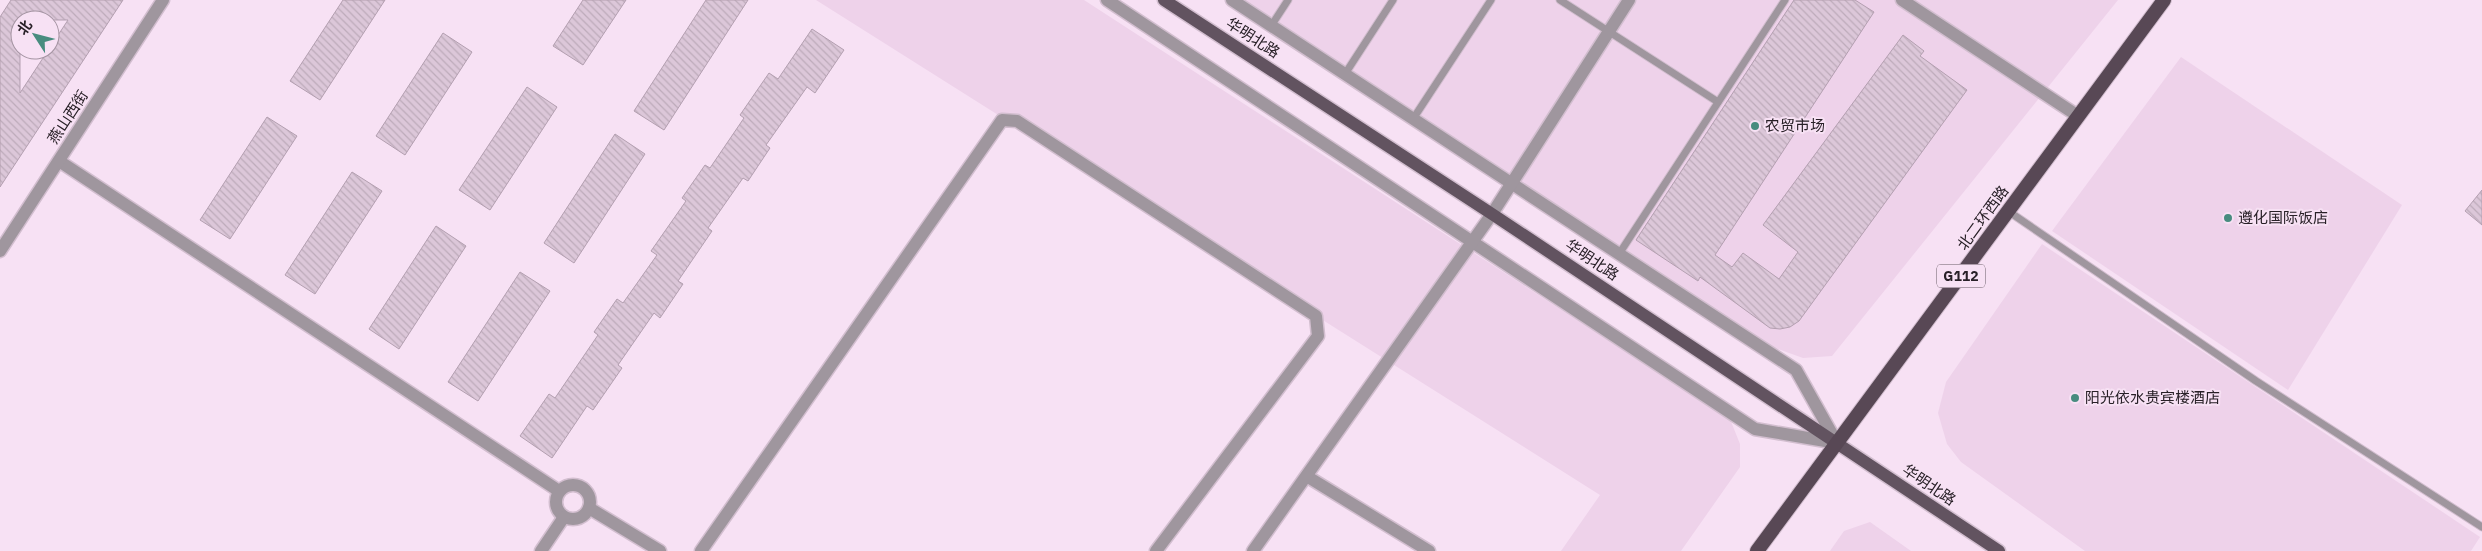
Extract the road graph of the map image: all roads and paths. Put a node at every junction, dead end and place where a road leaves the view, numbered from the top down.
1 (163, 0) edge
2 (1107, 0) edge
3 (1164, 0) edge
4 (1232, 0) edge
5 (1288, 0) edge
6 (1392, 0) edge
7 (1491, 0) edge
8 (1560, 0) edge
9 (1629, 0) edge
10 (1785, 0) edge
11 (1902, 0) edge
12 (2164, 0) edge
13 (1271, 26) junction
14 (1609, 32) junction
15 (1344, 74) junction
16 (1718, 102) junction
17 (2078, 116) junction
18 (1413, 119) junction
19 (58, 161) junction
20 (1512, 184) junction
21 (2008, 211) junction
22 (1492, 214) junction
23 (1472, 242) junction
24 (0, 251) edge
25 (1619, 254) junction
26 (1837, 443) junction
27 (1308, 477) junction
28 (559, 491) junction
29 (589, 508) junction
30 (564, 517) junction
31 (2482, 527) edge
32 (541, 551) edge
33 (660, 551) edge
34 (701, 551) edge
35 (1156, 551) edge
36 (1253, 551) edge
37 (1429, 551) edge
38 (1757, 551) edge
39 (1998, 551) edge

1 - 19 street, 燕山西街
2 - 23 street
3 - 22 main road, 华明北路
4 - 13 street
5 - 13 lane
6 - 15 lane
7 - 18 lane
8 - 14 lane
9 - 14 street
10 - 16 lane
11 - 17 street
12 - 17 highway, 北二环西路 / G112
13 - 15 street
14 - 16 lane
14 - 20 street
15 - 18 street
16 - 25 lane
17 - 21 highway, 北二环西路 / G112
18 - 20 street
19 - 24 street, 燕山西街
19 - 28 street
20 - 22 street
20 - 25 street
21 - 26 highway, 北二环西路 / G112
21 - 31 lane
22 - 23 street
22 - 26 main road, 华明北路
23 - 26 street
23 - 27 street
25 - 26 street
26 - 38 highway, 北二环西路 / G112
26 - 39 main road, 华明北路
27 - 36 street
27 - 37 street
28 - 29 street
28 - 30 street
29 - 30 street
29 - 33 street
30 - 32 street
34 - 35 street

